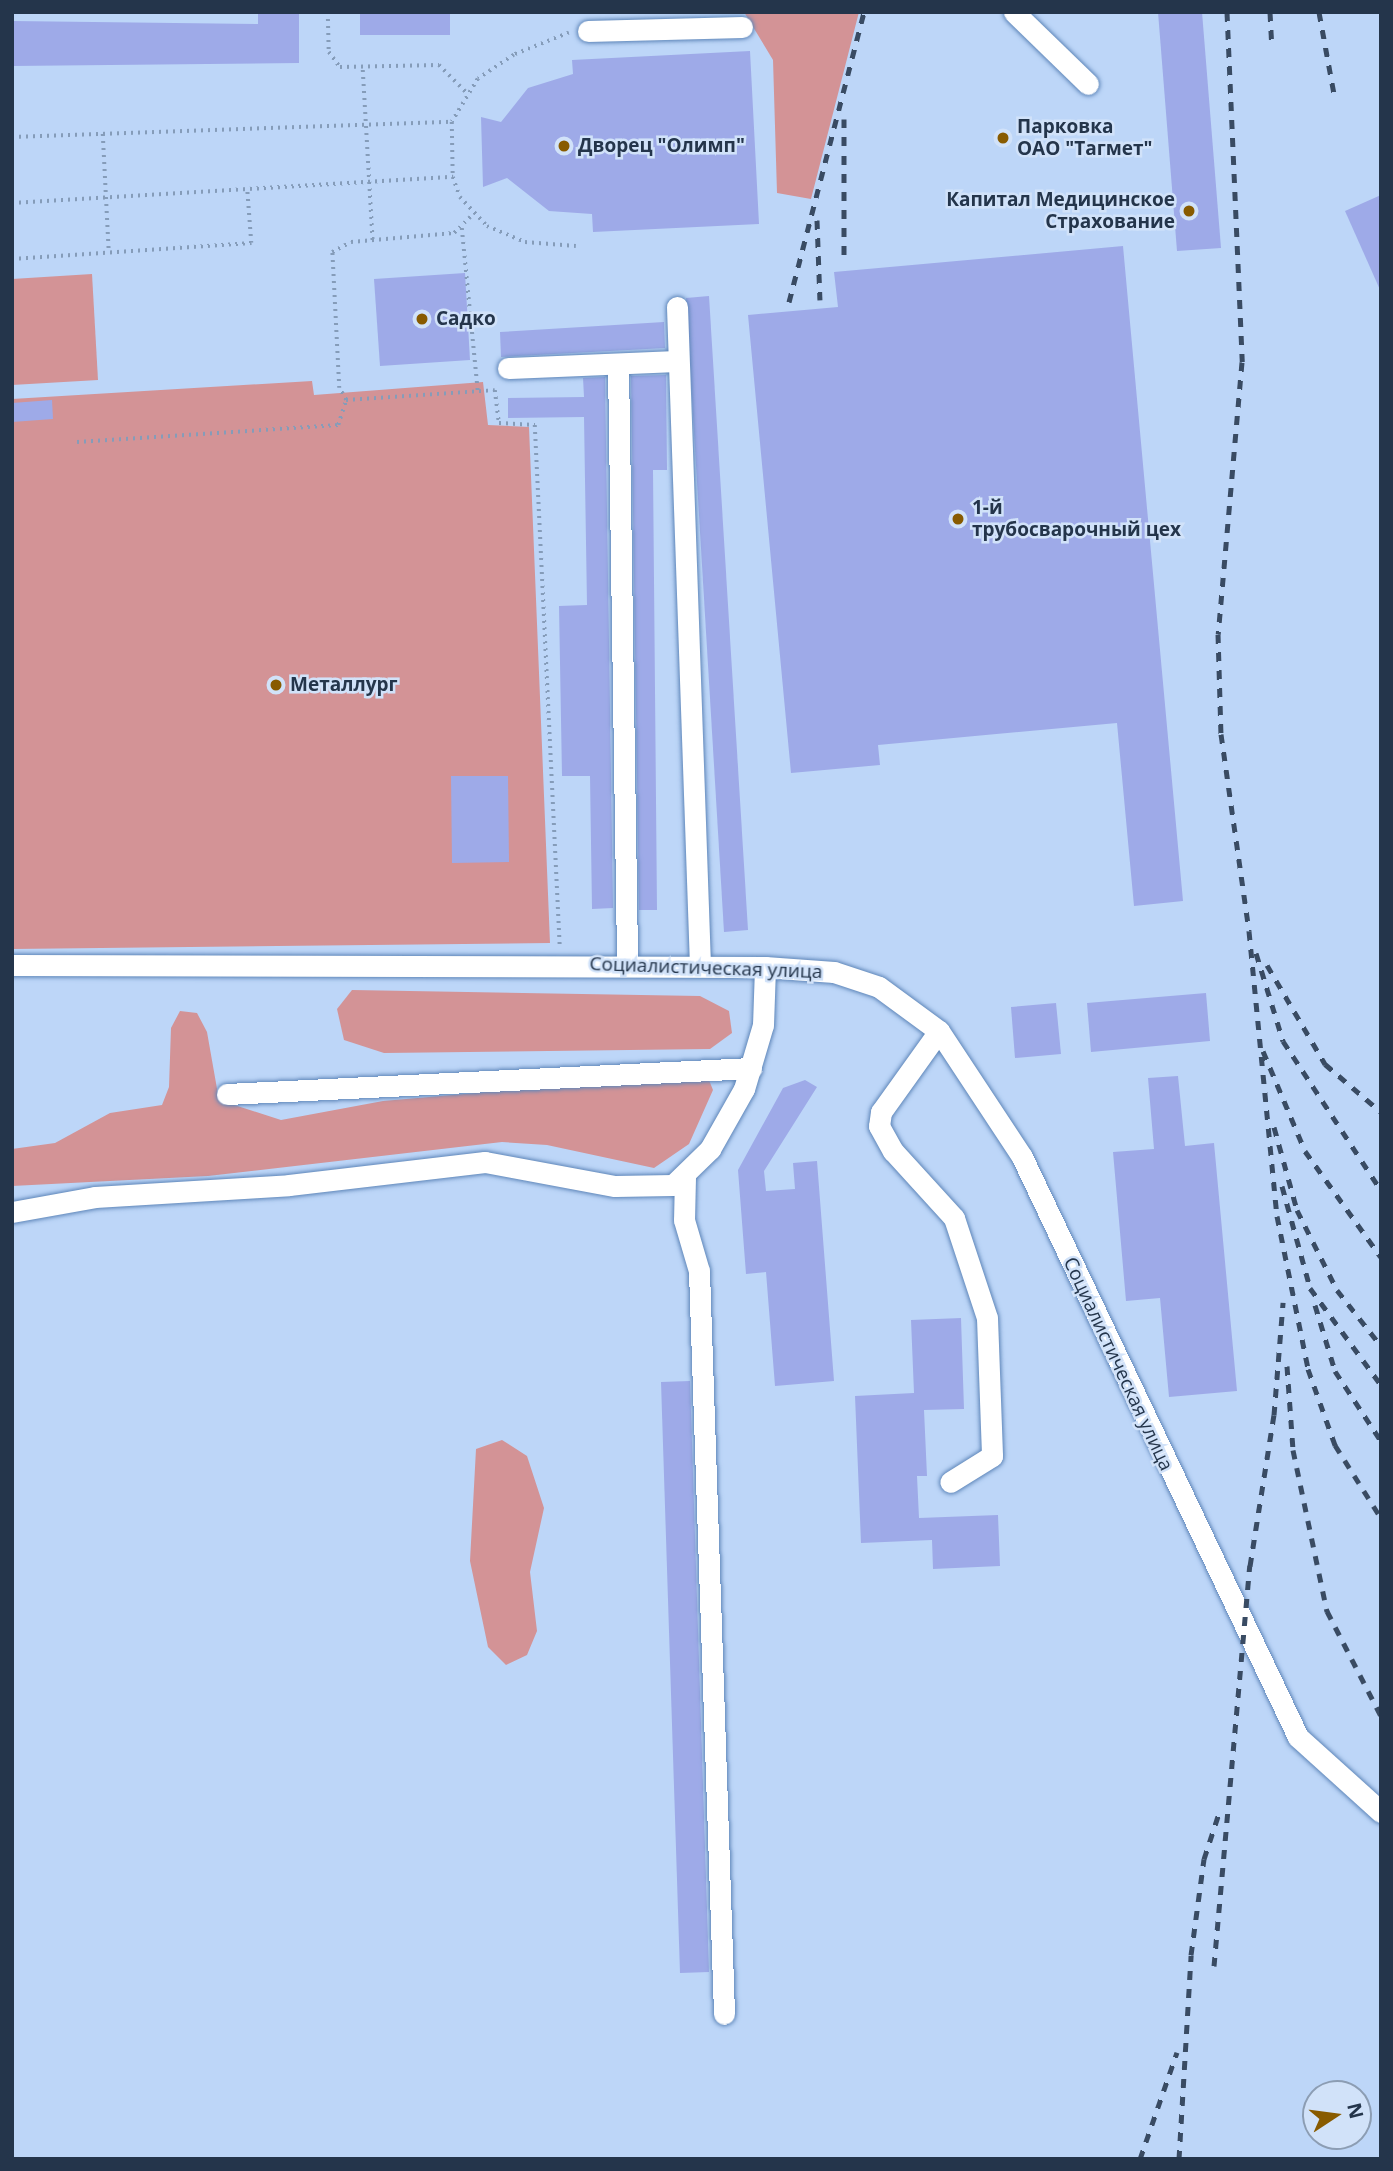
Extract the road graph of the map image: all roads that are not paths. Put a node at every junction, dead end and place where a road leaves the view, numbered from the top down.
1 (1014, 12) edge
2 (652, 21) edge
3 (743, 27) dead end
4 (588, 31) road end
5 (1088, 84) dead end
6 (677, 307) dead end
7 (678, 361) junction
8 (618, 364) junction
9 (508, 368) dead end
10 (626, 960) dead end
11 (12, 965) edge
12 (700, 966) junction
13 (765, 967) junction
14 (939, 1031) junction
15 (751, 1068) junction
16 (227, 1094) dead end
17 (685, 1177) junction
18 (12, 1212) edge
19 (950, 1482) dead end
20 (1381, 1812) edge
21 (724, 2014) dead end

1 - 5 street
2 - 3 street
2 - 4 street
6 - 7 street
7 - 8 street
7 - 12 street
8 - 9 street
8 - 10 street
11 - 12 street, Социалистическая улица
12 - 13 street, Социалистическая улица
13 - 14 street, Социалистическая улица
13 - 15 street
14 - 19 street
14 - 20 street, Социалистическая улица
15 - 16 street
15 - 17 street
17 - 18 street
17 - 21 street

